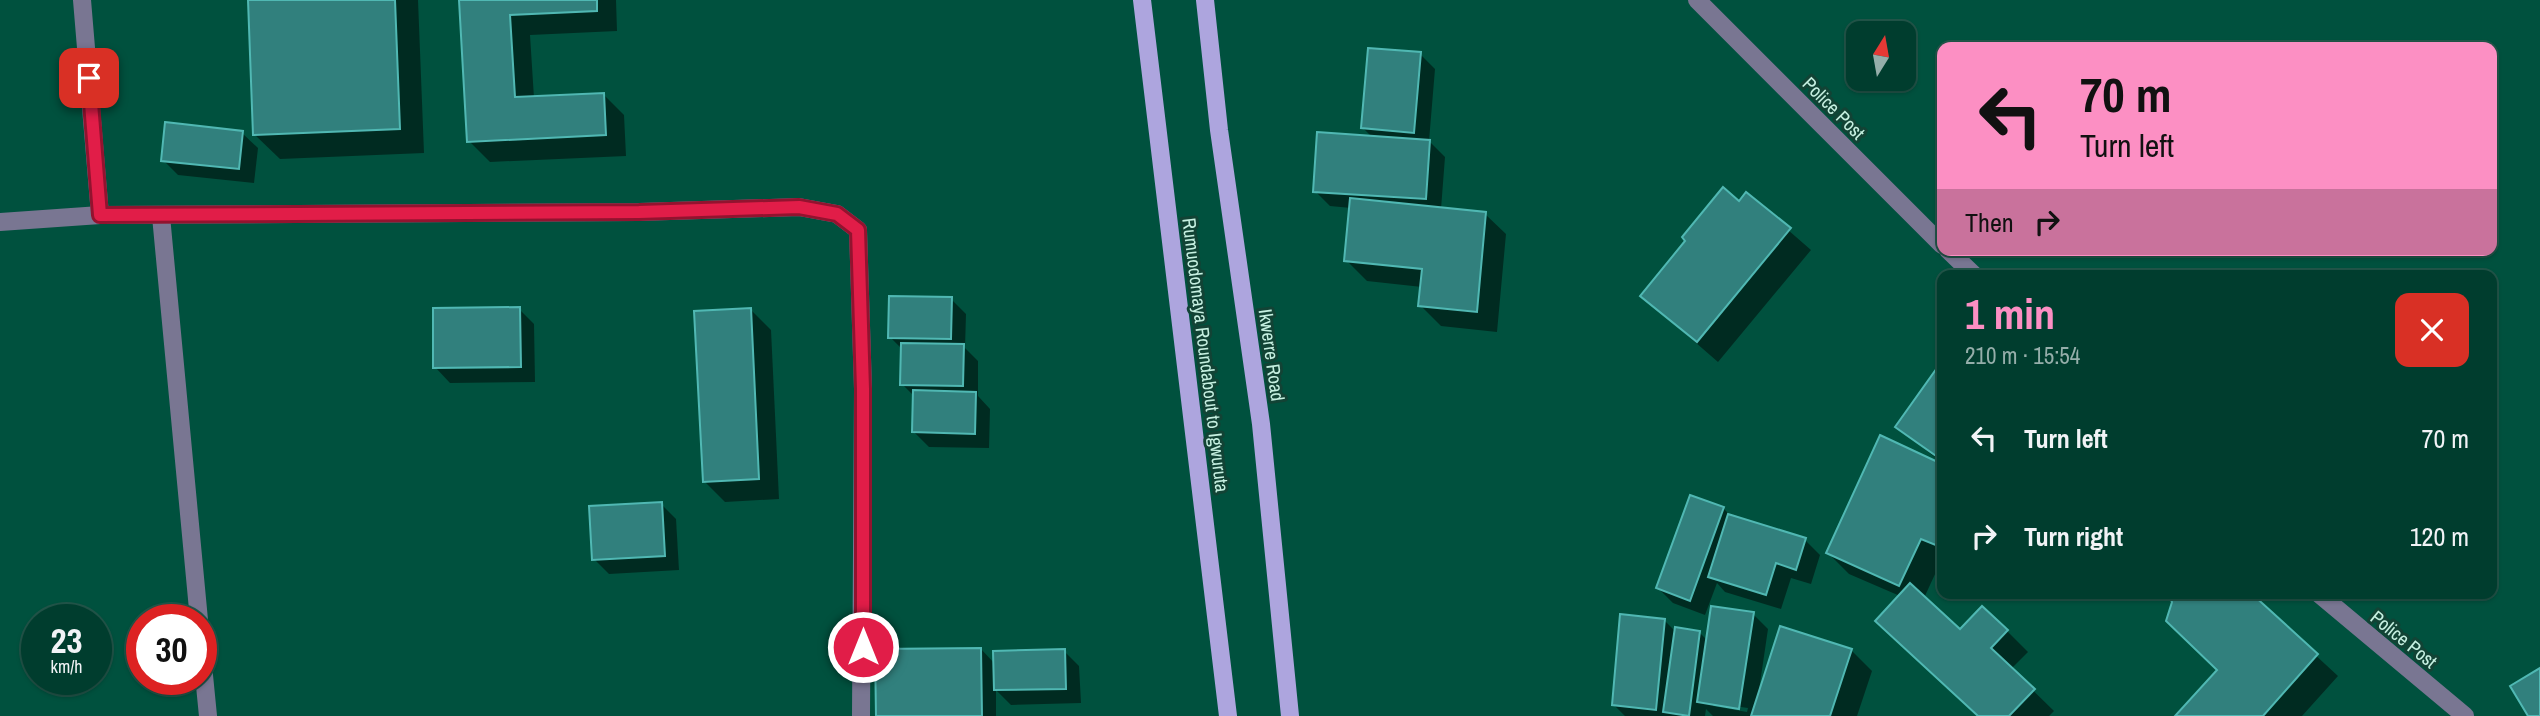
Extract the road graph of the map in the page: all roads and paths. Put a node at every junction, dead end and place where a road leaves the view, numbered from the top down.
1 (82, 0) edge
2 (1142, 0) edge
3 (1205, 0) edge
4 (1697, 0) edge
5 (100, 215) junction
6 (162, 216) junction
7 (0, 222) edge
8 (1937, 240) edge
9 (1954, 256) edge
10 (1969, 270) edge
11 (2325, 599) edge
12 (198, 604) edge
13 (206, 695) edge
14 (208, 716) edge
15 (861, 716) edge
16 (1228, 716) edge
17 (1290, 716) edge
18 (2465, 716) edge

1 - 5 street
2 - 16 main road, Rumuodomaya Roundabout to Igwuruta
3 - 17 main road, Ikwerre Road
4 - 8 street, Police Post
5 - 6 street
5 - 7 street
6 - 12 street
6 - 15 street
9 - 10 street
11 - 18 street, Police Post
13 - 14 street

